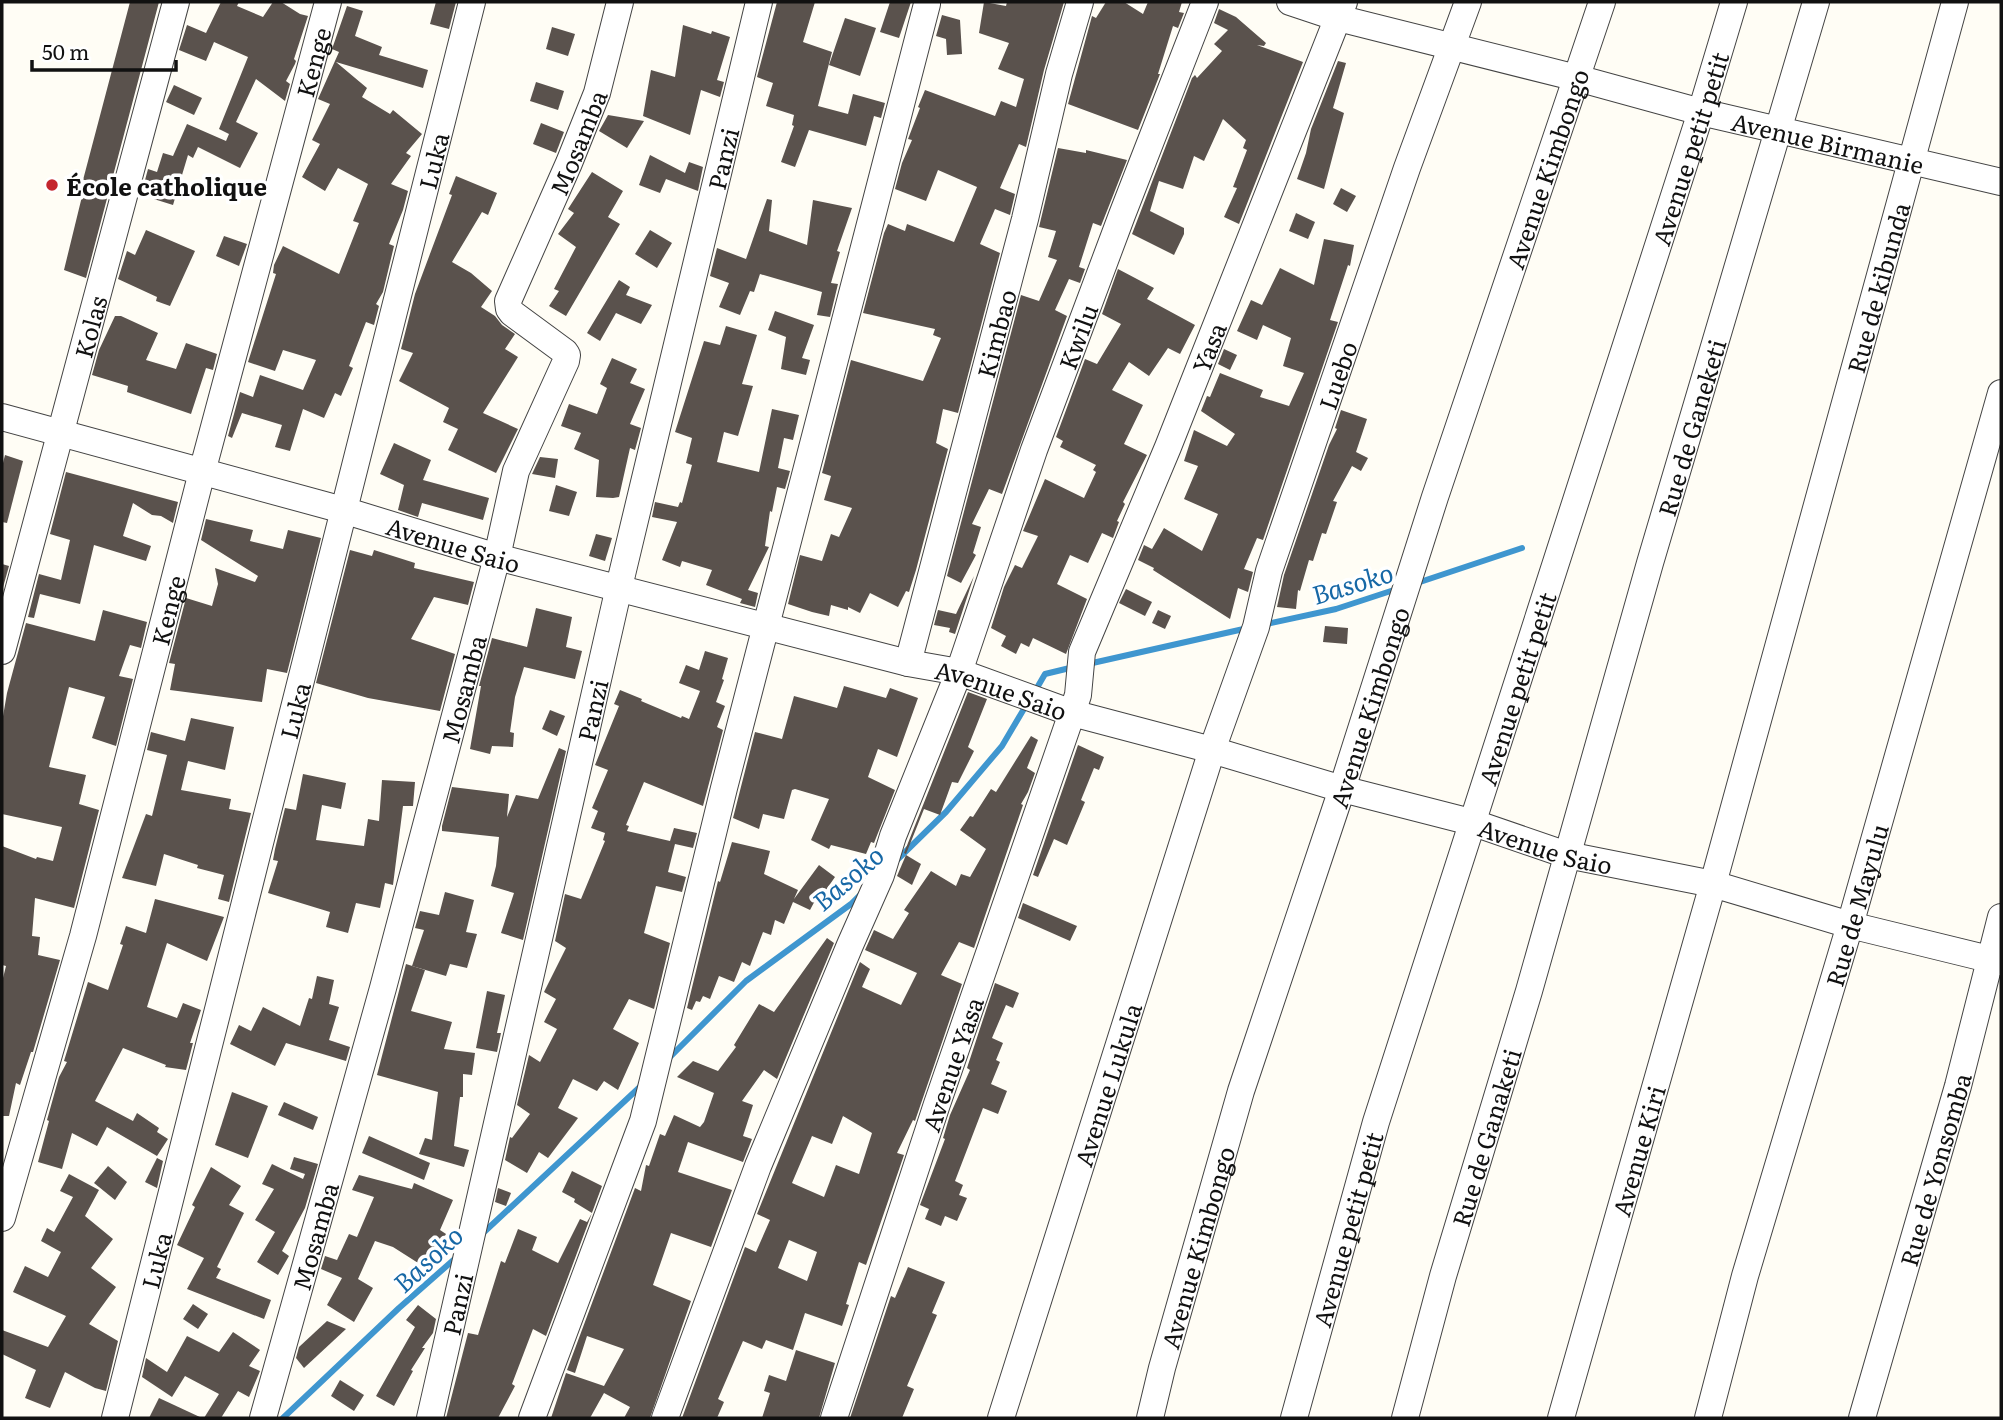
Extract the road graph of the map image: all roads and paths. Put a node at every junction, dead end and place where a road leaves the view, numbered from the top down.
1 (176, 2) edge
2 (328, 2) edge
3 (472, 2) edge
4 (620, 2) edge
5 (759, 2) edge
6 (1080, 2) edge
7 (1205, 2) edge
8 (1290, 2) edge
9 (1468, 2) edge
10 (1602, 2) edge
11 (1734, 2) edge
12 (1816, 2) edge
13 (1955, 2) edge
14 (927, 4) dead end
15 (1341, 10) edge
16 (1451, 45) junction
17 (1577, 78) junction
18 (1701, 112) junction
19 (1779, 130) junction
20 (1912, 162) junction
21 (2001, 182) edge
22 (2001, 393) edge
23 (2, 417) edge
24 (62, 432) junction
25 (202, 472) junction
26 (343, 510) junction
27 (498, 557) junction
28 (618, 587) junction
29 (767, 626) junction
30 (2, 651) edge
31 (908, 663) junction
32 (960, 672) junction
33 (1075, 704) junction
34 (1212, 750) junction
35 (1342, 789) junction
36 (1471, 822) junction
37 (1567, 855) junction
38 (1713, 884) junction
39 (2001, 917) edge
40 (1850, 925) junction
41 (1996, 961) edge
42 (2, 1218) edge
43 (115, 1418) edge
44 (263, 1418) edge
45 (430, 1418) edge
46 (532, 1418) edge
47 (665, 1418) edge
48 (834, 1418) edge
49 (1000, 1418) edge
50 (1150, 1418) edge
51 (1294, 1418) edge
52 (1405, 1418) edge
53 (1561, 1418) edge
54 (1708, 1418) edge
55 (1862, 1418) edge

1 - 24 street, Kolas
2 - 25 street, Kenge
3 - 26 street, Luka
4 - 27 street, Mosamba
5 - 28 street, Panzi
6 - 31 street, Kimbao
7 - 32 street, Kwilu
8 - 15 street, Avenue Birmanie
9 - 16 street, Luebo
10 - 17 street, Avenue Kimbongo
11 - 18 street, Avenue petit petit
12 - 19 street, Rue de Ganeketi
13 - 20 street, Rue de kibunda
14 - 29 street
15 - 16 street, Avenue Birmanie
15 - 33 street, Yasa
16 - 17 street, Avenue Birmanie
16 - 34 street, Luebo
17 - 18 street, Avenue Birmanie
17 - 35 street, Avenue Kimbongo
18 - 19 street, Avenue Birmanie
18 - 36 street, Avenue petit petit
19 - 20 street, Avenue Birmanie
19 - 37 street, Rue de Ganeketi
20 - 21 street, Avenue Birmanie
20 - 38 street, Rue de kibunda
22 - 40 street, Rue de Mayulu
23 - 24 street, Avenue Saio
24 - 25 street, Avenue Saio
24 - 30 street, Kolas
25 - 26 street, Avenue Saio
25 - 42 street, Kenge
26 - 27 street, Avenue Saio
26 - 43 street, Luka
27 - 28 street, Avenue Saio
27 - 44 street, Mosamba
28 - 29 street, Avenue Saio
28 - 45 street, Panzi
29 - 31 street, Avenue Saio
29 - 46 street
31 - 32 street, Avenue Saio
32 - 33 street, Avenue Saio
32 - 47 street, Kwilu
33 - 34 street, Avenue Saio
33 - 48 street, Avenue Yasa
34 - 35 street, Avenue Saio
34 - 49 street, Avenue Lukula
35 - 36 street, Avenue Saio
35 - 50 street, Avenue Kimbongo
36 - 37 street, Avenue Saio
36 - 51 street, Avenue petit petit
37 - 38 street, Avenue Saio
37 - 52 street, Rue de Ganaketi
38 - 40 street, Avenue Saio
38 - 53 street, Avenue Kiri
39 - 41 street, Rue de Yonsomba
40 - 41 street, Avenue Saio
40 - 54 street, Rue de Mayulu
41 - 55 street, Rue de Yonsomba

